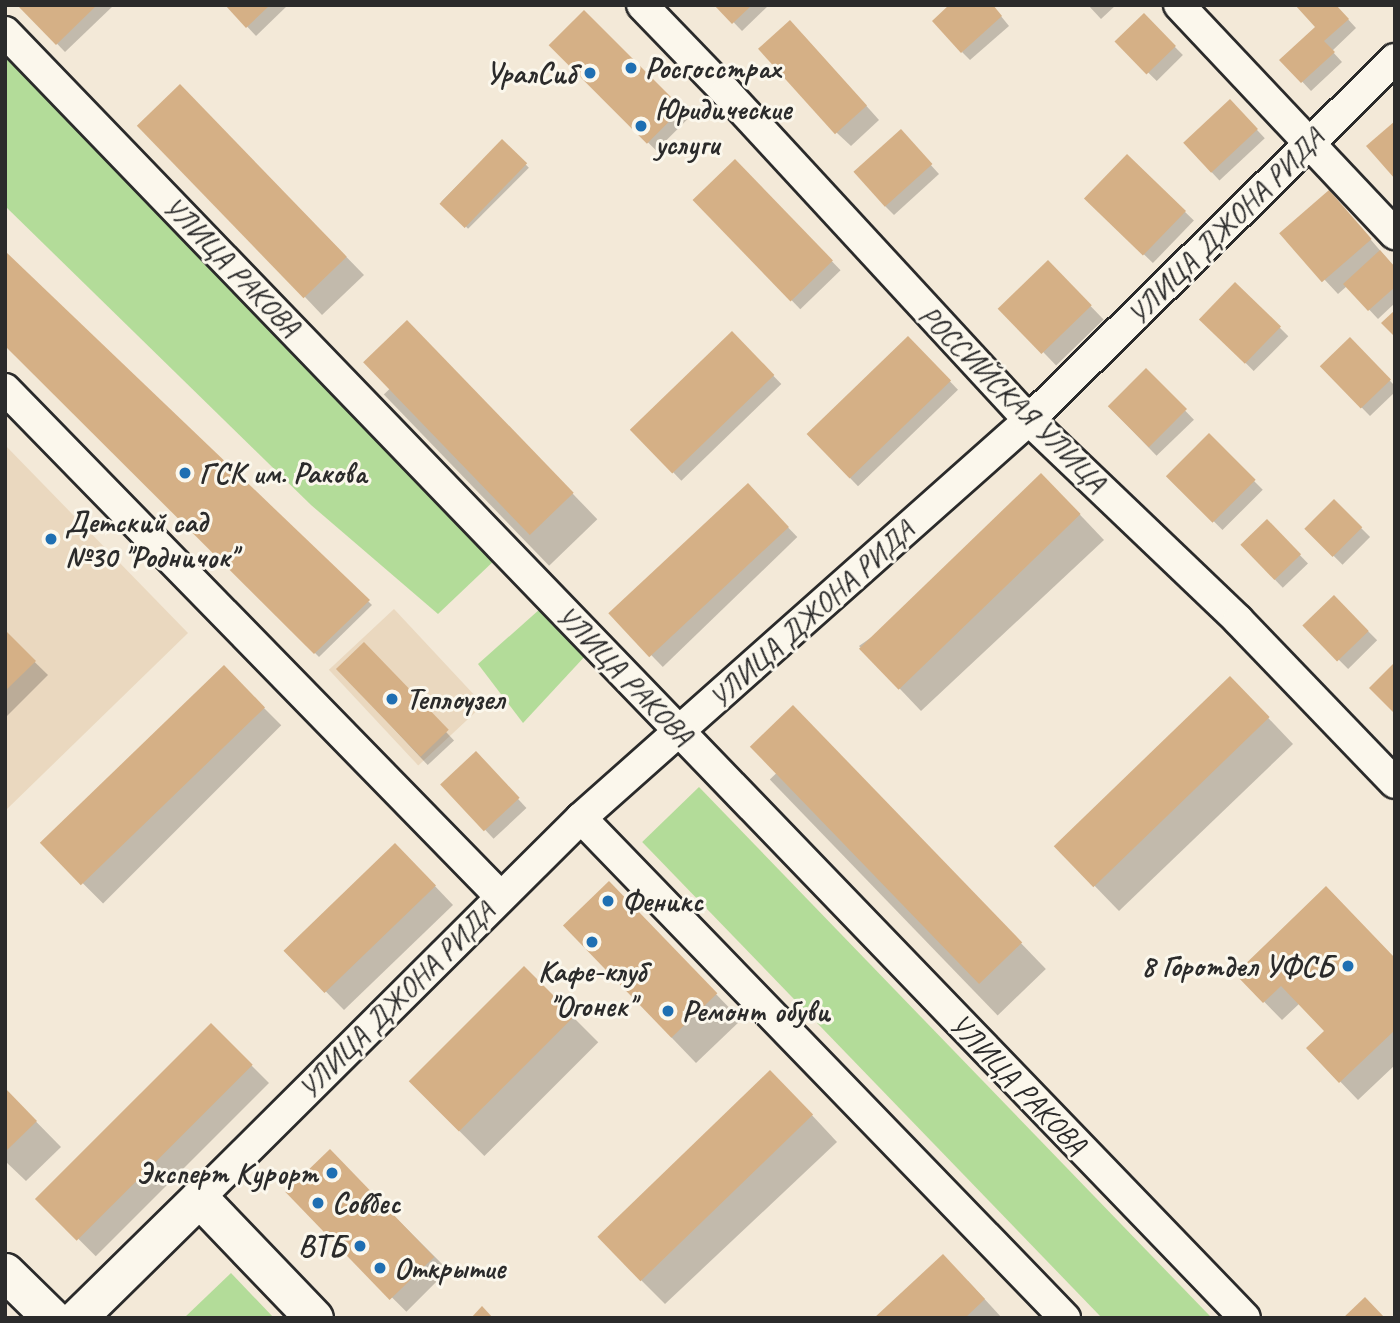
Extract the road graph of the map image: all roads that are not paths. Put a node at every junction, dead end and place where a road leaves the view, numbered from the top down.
1 (642, 5) edge
2 (1179, 5) edge
3 (5, 32) edge
4 (1395, 59) edge
5 (1307, 143) junction
6 (1395, 234) edge
7 (5, 389) edge
8 (1029, 420) junction
9 (681, 730) junction
10 (1395, 783) edge
11 (581, 818) junction
12 (500, 896) junction
13 (199, 1198) junction
14 (5, 1272) edge
15 (52, 1318) edge
16 (77, 1318) edge
17 (314, 1318) edge
18 (1065, 1318) edge
19 (1245, 1318) edge

1 - 8 street, РОССИЙСКАЯ УЛИЦА
2 - 5 street
3 - 9 street, УЛИЦА РАКОВА
4 - 5 street, УЛИЦА ДЖОНА РИДА
5 - 6 street
5 - 8 street, УЛИЦА ДЖОНА РИДА
7 - 12 street
8 - 9 street, УЛИЦА ДЖОНА РИДА
8 - 10 street, РОССИЙСКАЯ УЛИЦА
9 - 11 street, УЛИЦА ДЖОНА РИДА
9 - 19 street, УЛИЦА РАКОВА
11 - 12 street, УЛИЦА ДЖОНА РИДА
11 - 18 street
12 - 13 street, УЛИЦА ДЖОНА РИДА
13 - 16 street
13 - 17 street
14 - 15 street

